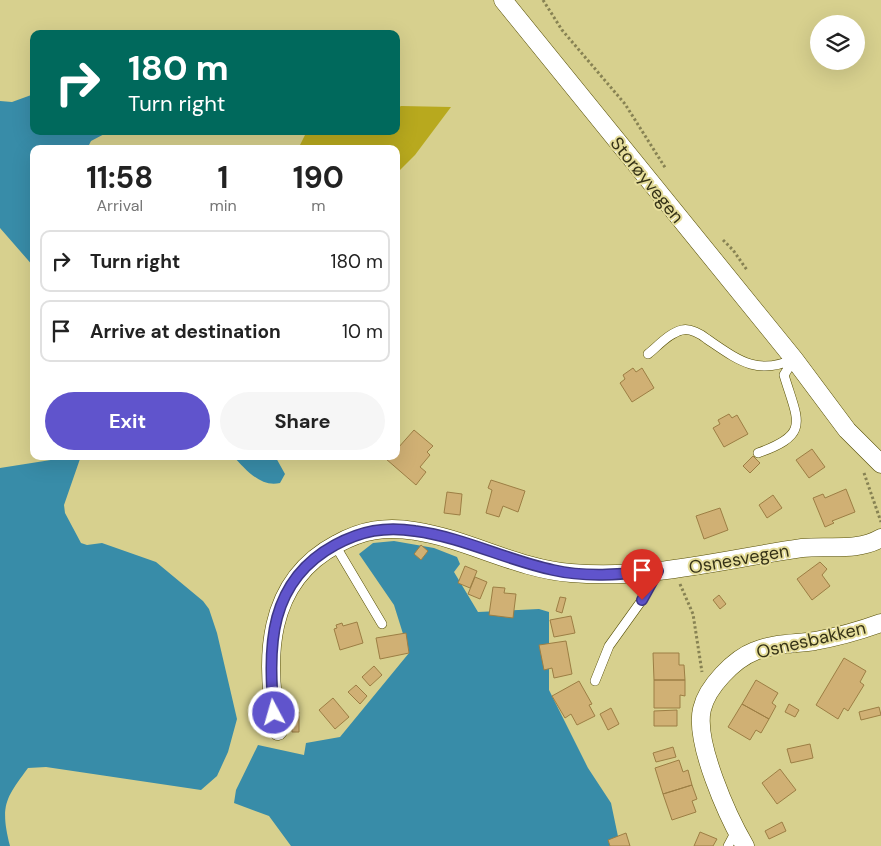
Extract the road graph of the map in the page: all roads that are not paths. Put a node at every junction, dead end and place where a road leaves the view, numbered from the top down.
1 (503, 0) edge
2 (648, 354) dead end
3 (794, 358) junction
4 (758, 453) dead end
5 (881, 464) edge
6 (881, 538) edge
7 (335, 545) junction
8 (666, 570) junction
9 (881, 623) edge
10 (382, 624) dead end
11 (595, 681) dead end
12 (278, 731) dead end
13 (736, 841) edge

1 - 3 street, Storøyvegen
2 - 3 lane
3 - 4 lane
3 - 5 street, Storøyvegen
6 - 8 street, Osnesvegen
7 - 8 street, Osnesvegen
7 - 10 lane
7 - 12 street, Osnesvegen
8 - 11 lane
9 - 13 street, Osnesbakken

